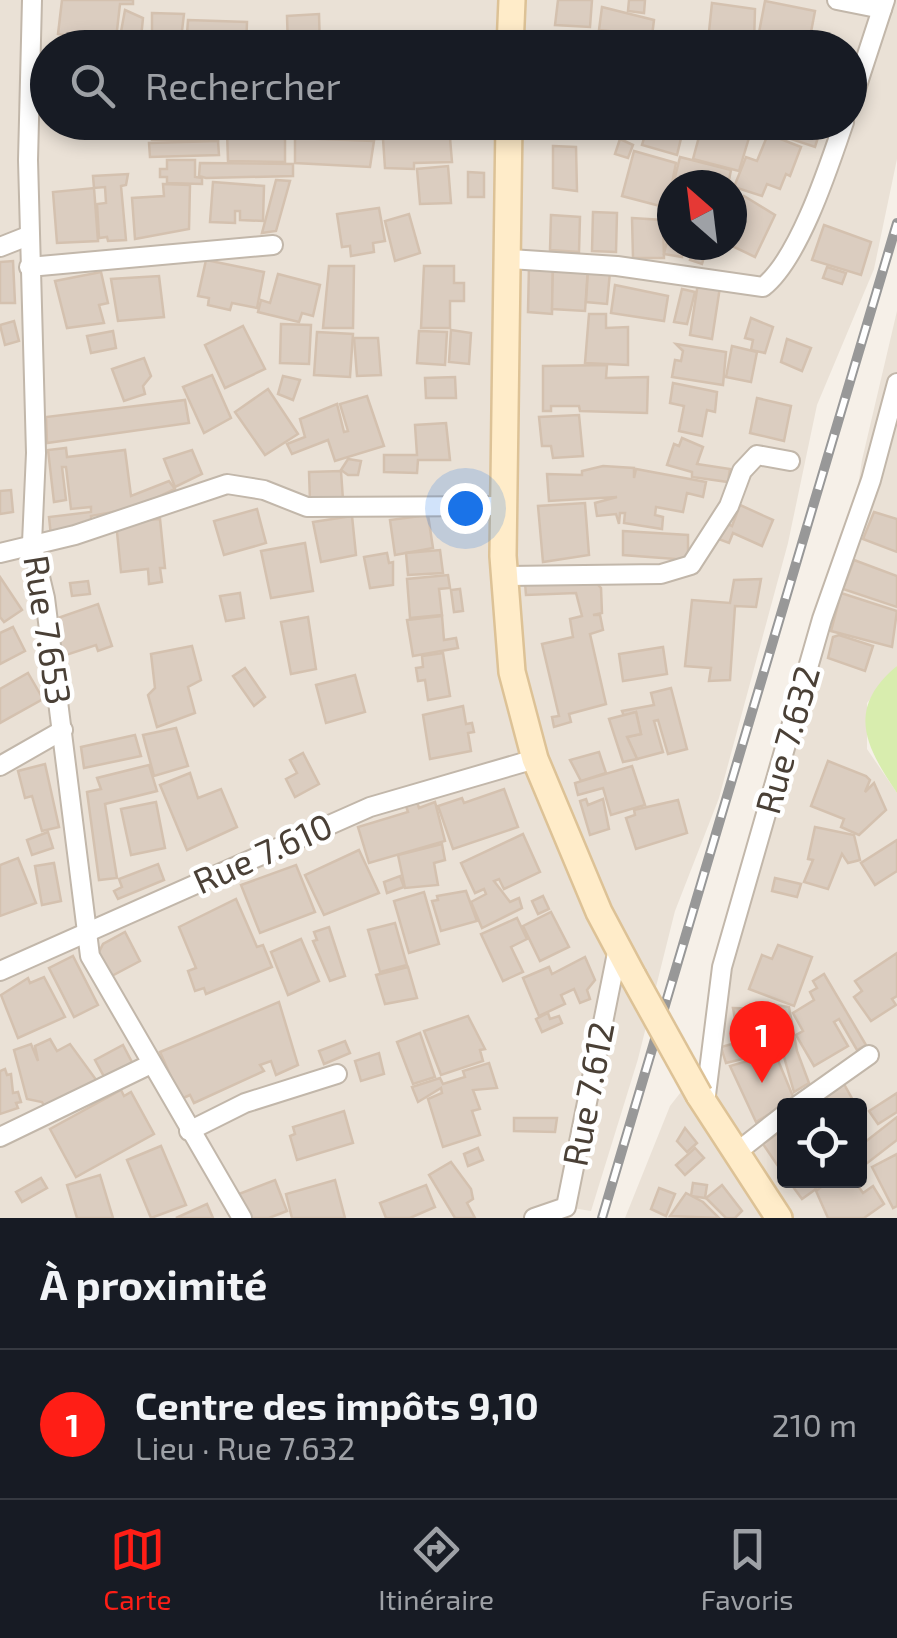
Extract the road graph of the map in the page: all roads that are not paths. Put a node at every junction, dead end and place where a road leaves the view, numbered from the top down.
1 (32, 0) edge
2 (512, 0) edge
3 (837, 0) edge
4 (884, 4) edge
5 (35, 30) edge
6 (511, 30) edge
7 (867, 56) edge
8 (34, 140) edge
9 (509, 140) edge
10 (837, 140) edge
11 (28, 236) junction
12 (274, 244) dead end
13 (0, 247) edge
14 (510, 259) junction
15 (28, 267) junction
16 (897, 383) edge
17 (790, 462) dead end
18 (504, 506) junction
19 (32, 543) junction
20 (0, 552) edge
21 (504, 576) junction
22 (63, 730) junction
23 (535, 758) junction
24 (0, 766) edge
25 (87, 935) junction
26 (618, 948) junction
27 (0, 970) edge
28 (870, 1055) dead end
29 (151, 1064) junction
30 (337, 1074) dead end
31 (808, 1098) edge
32 (702, 1099) junction
33 (777, 1120) edge
34 (189, 1131) junction
35 (0, 1137) edge
36 (736, 1152) junction
37 (564, 1213) edge
38 (242, 1218) edge
39 (534, 1218) edge
40 (779, 1218) edge

1 - 5 street, Rue 7.653
2 - 6 main road
3 - 4 street
4 - 7 street
8 - 11 street, Rue 7.653
9 - 14 main road
10 - 14 street
11 - 13 street
11 - 15 street, Rue 7.653
12 - 15 street
14 - 18 main road
15 - 19 street, Rue 7.653
16 - 32 street, Rue 7.632
17 - 21 street
18 - 19 street
18 - 21 main road
19 - 20 street
19 - 22 street, Rue 7.653
21 - 23 main road
22 - 24 street
22 - 25 street, Rue 7.653
23 - 25 street, Rue 7.610
23 - 26 main road
25 - 27 street, Rue 7.610
25 - 29 street, Rue 7.653
26 - 32 main road, bridge
26 - 37 street, Rue 7.612
28 - 31 street
29 - 34 street, Rue 7.653
29 - 35 street
30 - 34 street
32 - 36 main road
33 - 36 street
34 - 38 street, Rue 7.653
36 - 40 main road
37 - 39 street, Rue 7.612

